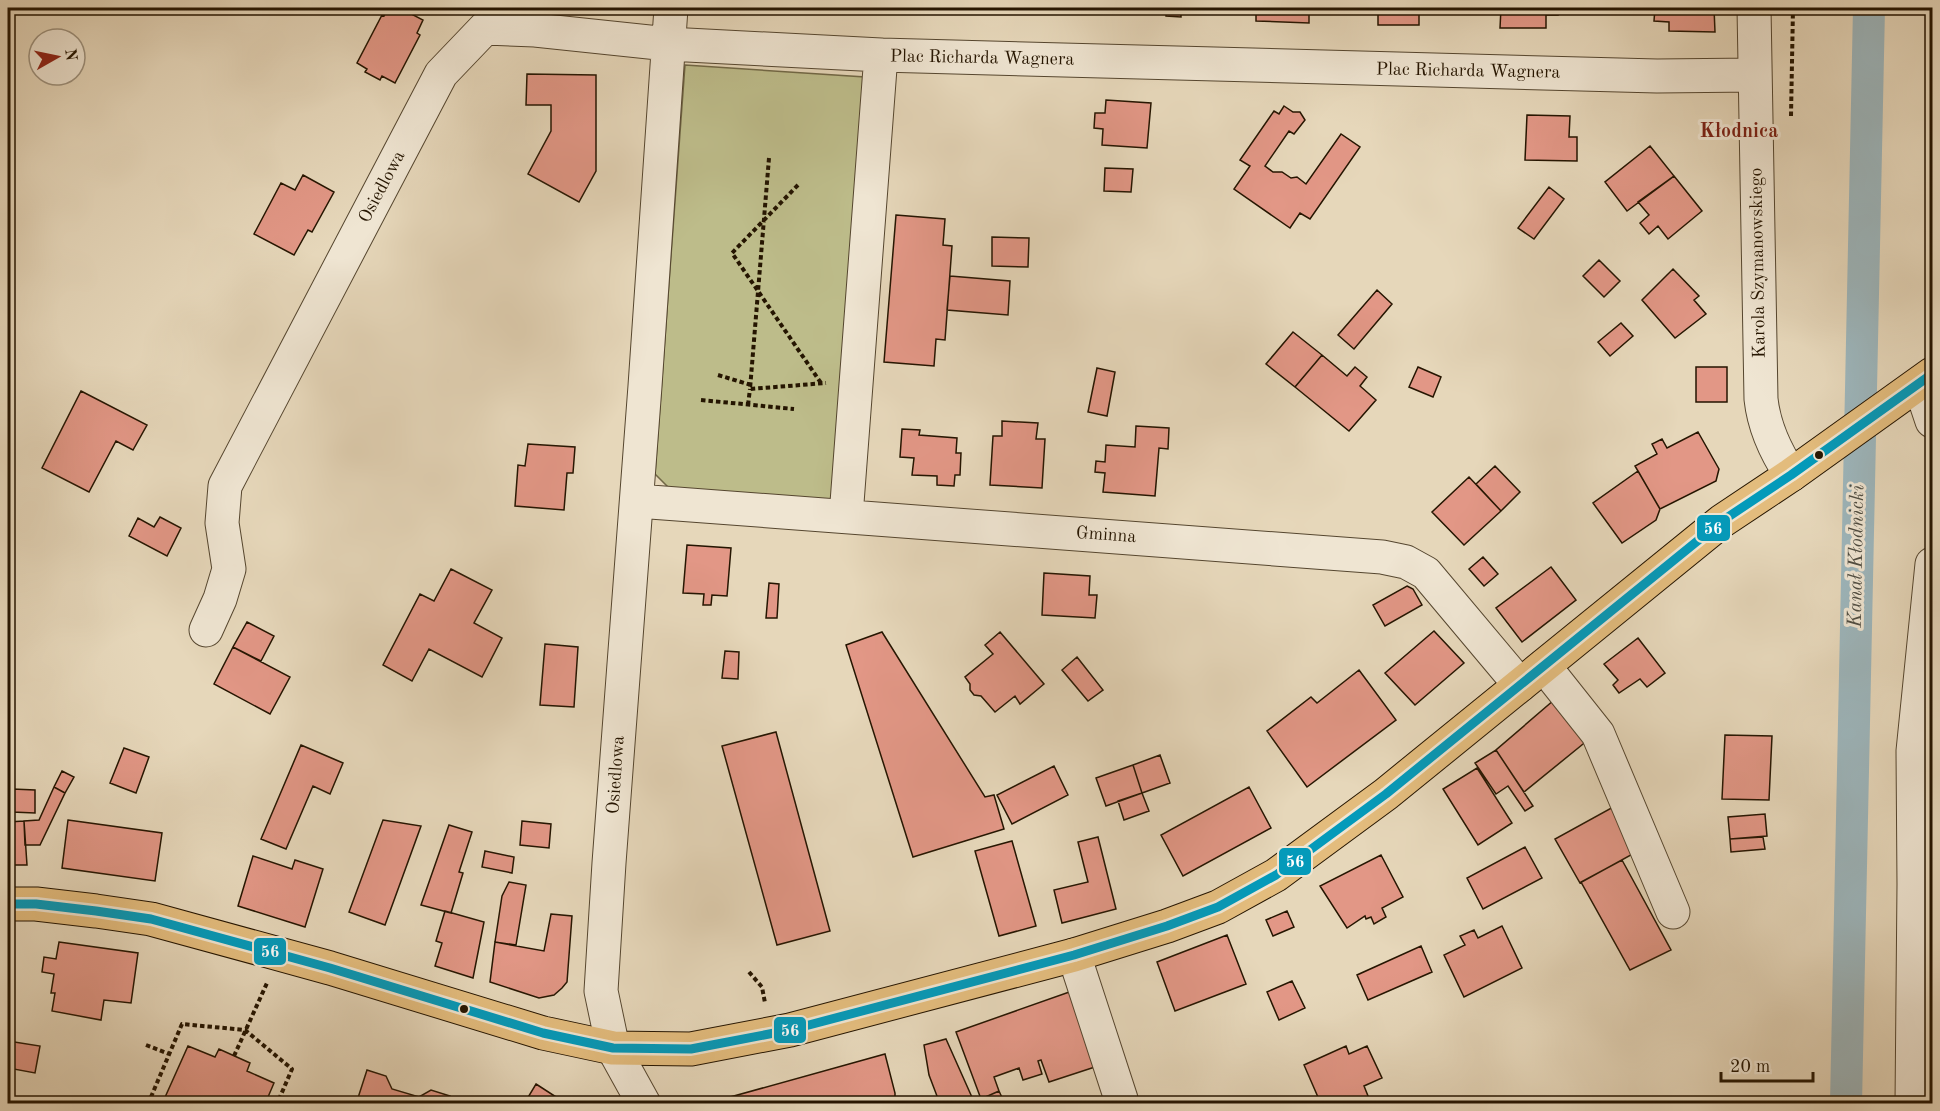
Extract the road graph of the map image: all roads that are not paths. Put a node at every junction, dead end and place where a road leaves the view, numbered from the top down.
1 (671, 8) edge
2 (1754, 8) edge
3 (668, 44) junction
4 (881, 56) junction
5 (1754, 75) junction
6 (1916, 387) edge
7 (1932, 421) edge
8 (1791, 475) junction
9 (637, 501) junction
10 (846, 516) junction
11 (1932, 564) edge
12 (206, 630) dead end
13 (1532, 675) junction
14 (8, 904) edge
15 (1673, 912) dead end
16 (1074, 955) junction
17 (613, 1048) junction
18 (1120, 1099) dead end
19 (644, 1104) edge
20 (1912, 1104) edge

1 - 3 street
2 - 5 street, Karola Szymanowskiego
3 - 4 street, Plac Richarda Wagnera
3 - 9 street
3 - 12 street, Osiedlowa
4 - 5 street, Plac Richarda Wagnera
4 - 10 street
5 - 8 street, Karola Szymanowskiego
6 - 7 street
6 - 8 main road
8 - 13 main road
9 - 10 street, Gminna
9 - 17 street, Osiedlowa
10 - 13 street, Gminna
11 - 20 street
13 - 15 street, Gminna
13 - 16 main road
14 - 17 main road
16 - 17 main road
16 - 18 street
17 - 19 street, Osiedlowa

